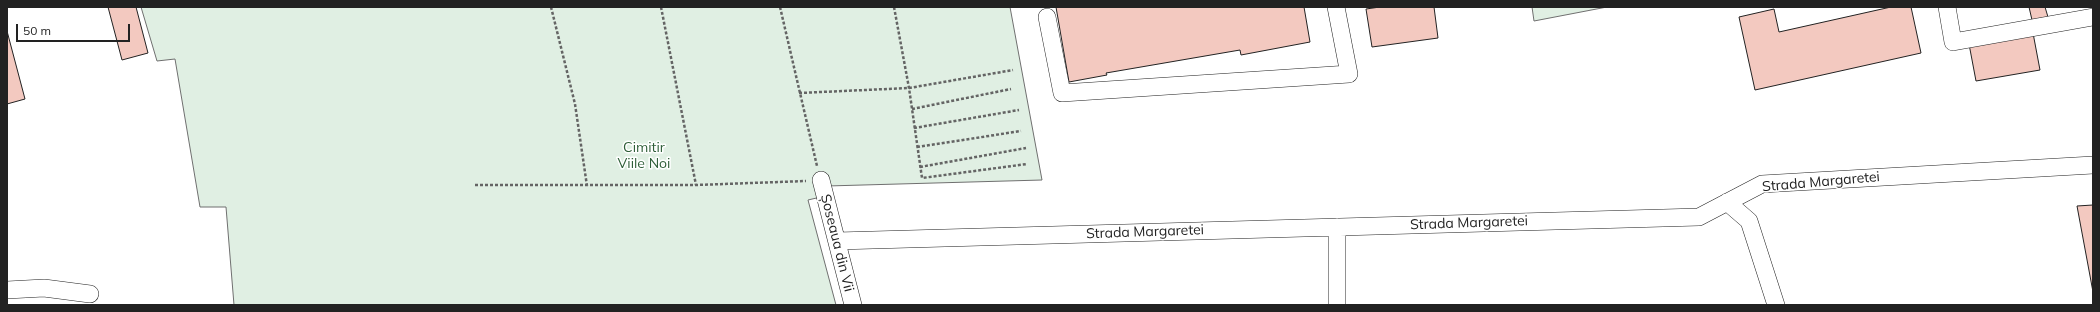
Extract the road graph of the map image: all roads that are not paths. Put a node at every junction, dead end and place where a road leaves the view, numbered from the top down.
1 (1336, 7) edge
2 (1947, 7) edge
3 (1047, 17) dead end
4 (2093, 17) edge
5 (2093, 165) edge
6 (821, 180) road end
7 (1727, 202) junction
8 (1337, 227) junction
9 (837, 241) junction
10 (7, 290) edge
11 (90, 294) dead end
12 (853, 305) edge
13 (1337, 305) edge
14 (1776, 305) edge

1 - 3 street
2 - 4 street
5 - 7 street, Strada Margaretei
6 - 9 street, Șoseaua din Vii
7 - 8 street, Strada Margaretei
7 - 14 street
8 - 9 street, Strada Margaretei
8 - 13 street
9 - 12 street, Șoseaua din Vii
10 - 11 street

